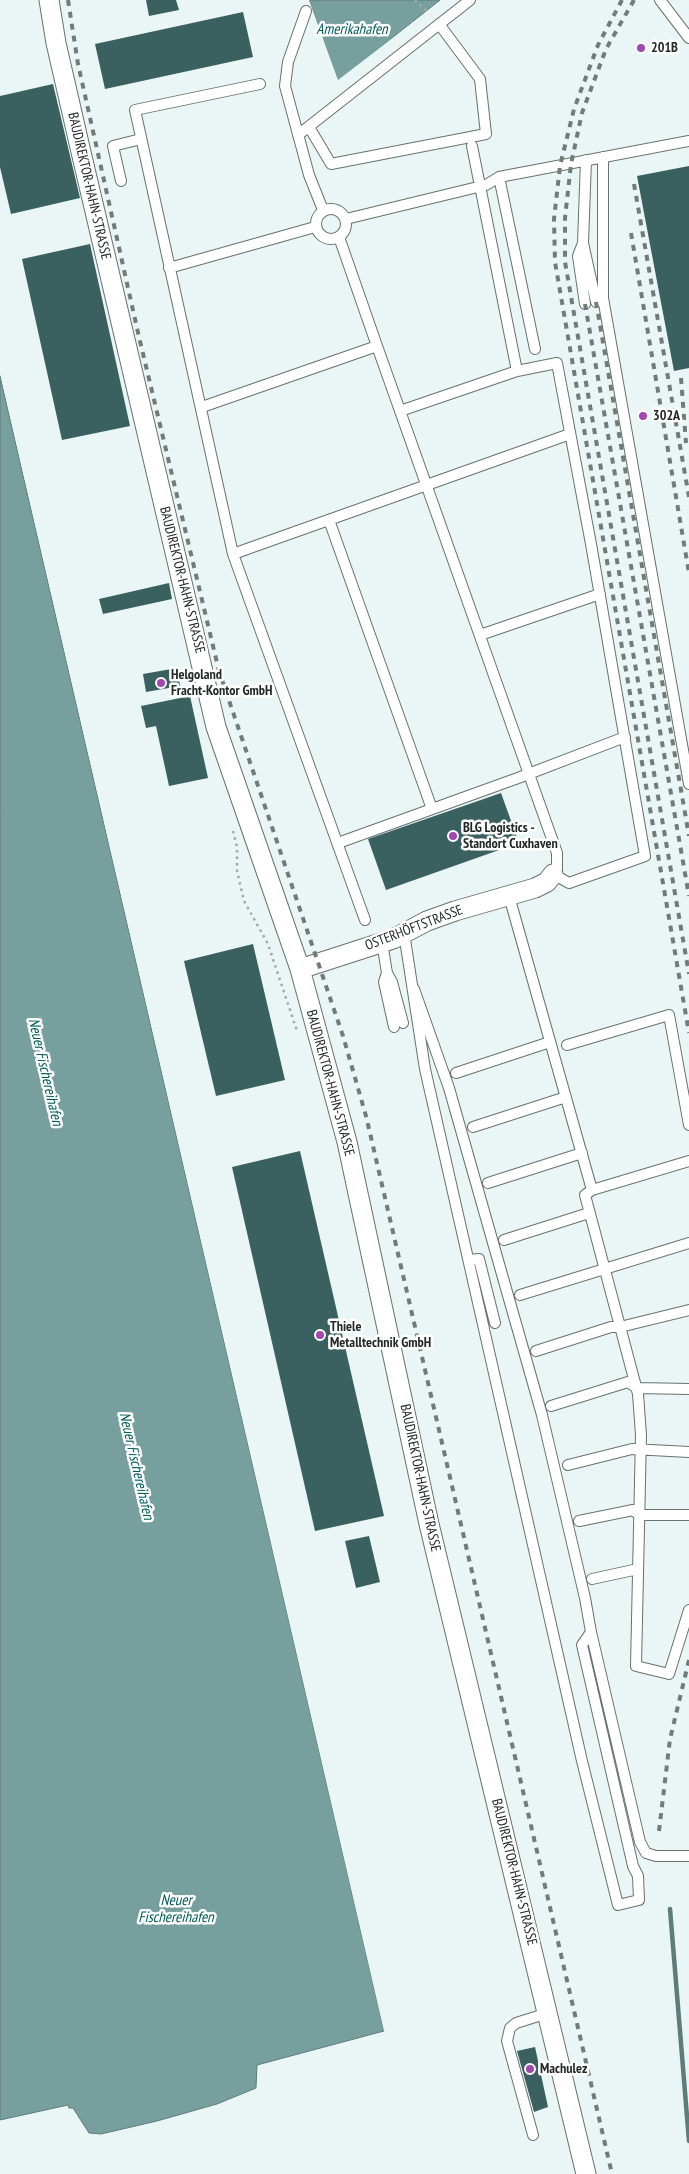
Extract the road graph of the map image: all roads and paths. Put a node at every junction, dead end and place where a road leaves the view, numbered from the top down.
1 (49, 0) edge
2 (415, 0) edge
3 (470, 0) edge
4 (660, 0) edge
5 (306, 11) dead end
6 (426, 11) dead end
7 (438, 24) junction
8 (689, 38) edge
9 (260, 84) dead end
10 (309, 126) junction
11 (298, 135) junction
12 (141, 138) junction
13 (689, 141) edge
14 (472, 146) dead end
15 (603, 157) junction
16 (586, 160) junction
17 (499, 177) junction
18 (121, 181) dead end
19 (479, 186) junction
20 (323, 210) junction
21 (346, 219) junction
22 (315, 227) junction
23 (339, 237) junction
24 (583, 243) junction
25 (169, 268) junction
26 (596, 302) dead end
27 (585, 304) dead end
28 (377, 346) junction
29 (535, 348) dead end
30 (517, 371) junction
31 (202, 407) junction
32 (400, 411) junction
33 (570, 434) junction
34 (428, 485) junction
35 (329, 520) junction
36 (233, 554) junction
37 (600, 594) junction
38 (480, 635) junction
39 (625, 737) junction
40 (529, 773) junction
41 (689, 784) edge
42 (432, 809) junction
43 (232, 829) dead end
44 (338, 842) junction
45 (553, 874) junction
46 (509, 896) junction
47 (365, 920) dead end
48 (404, 933) junction
49 (382, 942) junction
50 (300, 969) junction
51 (414, 989) junction
52 (398, 1025) dead end
53 (300, 1038) dead end
54 (550, 1042) junction
55 (567, 1044) dead end
56 (456, 1073) dead end
57 (566, 1097) junction
58 (689, 1125) edge
59 (473, 1127) dead end
60 (582, 1154) junction
61 (689, 1161) edge
62 (488, 1183) dead end
63 (592, 1190) junction
64 (590, 1213) junction
65 (504, 1240) dead end
66 (689, 1244) edge
67 (469, 1260) junction
68 (604, 1268) junction
69 (520, 1295) dead end
70 (689, 1310) edge
71 (496, 1323) dead end
72 (620, 1327) junction
73 (536, 1351) dead end
74 (637, 1388) junction
75 (689, 1389) edge
76 (551, 1406) dead end
77 (640, 1451) junction
78 (689, 1452) edge
79 (568, 1465) dead end
80 (639, 1515) junction
81 (689, 1515) edge
82 (579, 1521) dead end
83 (638, 1568) junction
84 (592, 1579) dead end
85 (689, 1610) edge
86 (591, 1632) junction
87 (689, 1856) edge
88 (548, 2013) junction
89 (533, 2135) dead end
90 (586, 2174) edge

1 - 50 street, BAUDIREKTOR-HAHN-STRASSE
2 - 6 path
3 - 7 lane
4 - 8 lane
5 - 11 lane
7 - 10 lane
7 - 10 lane
9 - 12 lane
10 - 11 lane
11 - 20 lane
12 - 18 lane
12 - 25 lane
13 - 15 lane
14 - 19 lane
15 - 16 lane
15 - 41 lane
16 - 17 lane
16 - 24 lane
17 - 19 lane
17 - 29 lane
19 - 21 lane
19 - 30 lane
20 - 21 lane
20 - 22 lane
21 - 23 lane
22 - 23 lane
22 - 25 lane
23 - 28 lane
24 - 26 lane
24 - 27 lane
25 - 31 lane
28 - 31 lane
28 - 32 lane
30 - 32 lane
30 - 33 lane
31 - 36 lane
32 - 34 lane
33 - 34 lane
33 - 37 lane
34 - 35 lane
34 - 38 lane
35 - 36 lane
35 - 42 lane
36 - 44 lane
37 - 38 lane
37 - 39 lane
38 - 40 lane
39 - 40 lane
39 - 45 lane
40 - 42 lane
40 - 45 lane
42 - 44 lane
43 - 53 path
44 - 47 lane
45 - 46 street, OSTERHÖFTSTRASSE
46 - 48 street, OSTERHÖFTSTRASSE
46 - 54 lane
48 - 49 street, OSTERHÖFTSTRASSE
48 - 51 lane
49 - 50 street, OSTERHÖFTSTRASSE
49 - 52 lane
50 - 88 street, BAUDIREKTOR-HAHN-STRASSE
51 - 67 lane
51 - 86 lane
54 - 56 lane
54 - 57 lane
55 - 58 lane
57 - 59 lane
57 - 60 lane
60 - 62 lane
60 - 63 lane
61 - 63 lane
63 - 64 lane
64 - 65 lane
64 - 68 lane
66 - 68 lane
67 - 71 lane
67 - 86 lane
68 - 69 lane
68 - 72 lane
70 - 72 lane
72 - 73 lane
72 - 74 lane
74 - 75 lane
74 - 76 lane
74 - 77 lane
77 - 78 lane
77 - 79 lane
77 - 80 lane
80 - 81 lane
80 - 82 lane
80 - 83 lane
83 - 84 lane
83 - 85 lane
86 - 87 lane
88 - 89 lane
88 - 90 street, BAUDIREKTOR-HAHN-STRASSE

